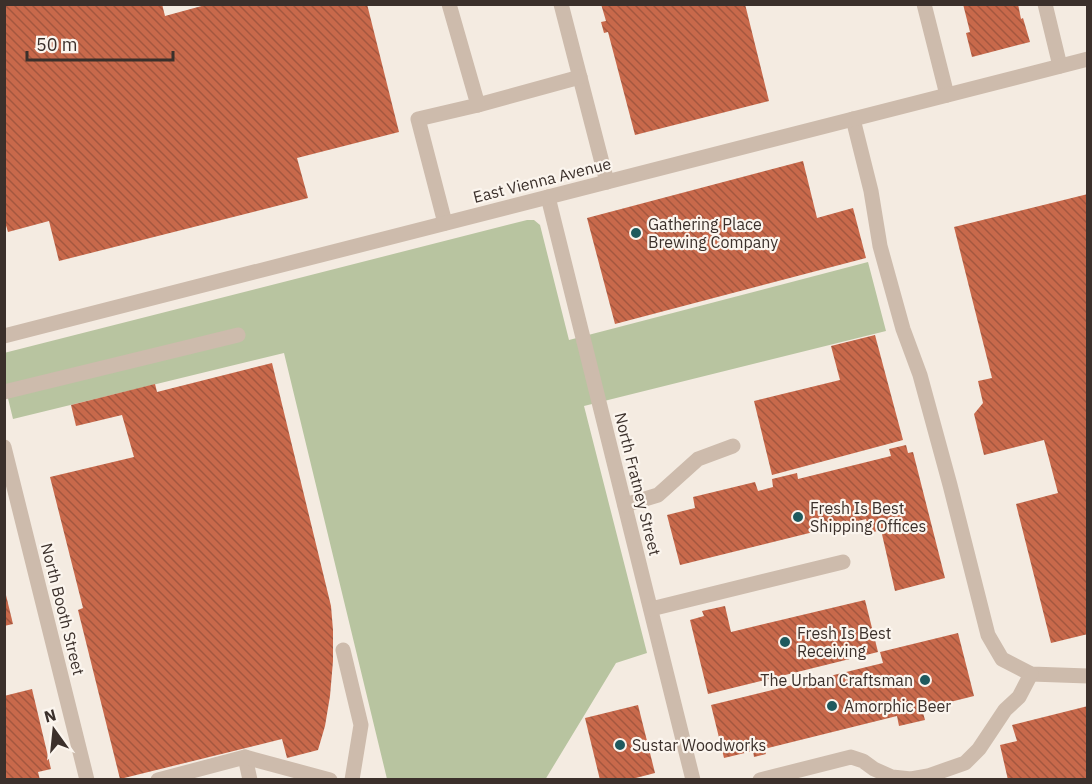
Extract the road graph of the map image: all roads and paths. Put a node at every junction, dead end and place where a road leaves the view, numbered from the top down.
1 (449, 4) edge
2 (561, 4) edge
3 (924, 4) edge
4 (1045, 4) edge
5 (1088, 59) edge
6 (1060, 66) junction
7 (580, 77) junction
8 (947, 95) junction
9 (478, 105) junction
10 (853, 119) junction
11 (607, 182) junction
12 (548, 197) junction
13 (445, 223) junction
14 (238, 335) dead end
15 (4, 336) edge
16 (4, 392) edge
17 (733, 446) dead end
18 (4, 447) edge
19 (11, 500) edge
20 (625, 505) junction
21 (843, 562) dead end
22 (651, 609) junction
23 (343, 650) dead end
24 (1030, 674) junction
25 (1088, 676) edge
26 (245, 757) junction
27 (821, 772) edge
28 (87, 780) edge
29 (158, 780) edge
30 (250, 780) edge
31 (330, 780) edge
32 (352, 780) edge
33 (693, 780) edge
34 (760, 780) edge

1 - 9 street
2 - 7 street
3 - 8 street
4 - 6 street
5 - 6 street, East Vienna Avenue
6 - 8 street, East Vienna Avenue
7 - 9 street
7 - 11 street
8 - 10 street, East Vienna Avenue
9 - 13 street
10 - 11 street, East Vienna Avenue
10 - 24 street
11 - 12 street, East Vienna Avenue
12 - 13 street, East Vienna Avenue
12 - 20 street, North Fratney Street
13 - 15 street, East Vienna Avenue
14 - 16 street
17 - 20 street
18 - 19 street, North Booth Street
19 - 28 street, North Booth Street
20 - 22 street, North Fratney Street
21 - 22 street
22 - 33 street, North Fratney Street
23 - 32 street
24 - 25 street
24 - 27 street
26 - 29 street
26 - 30 street
26 - 31 street
27 - 34 street

